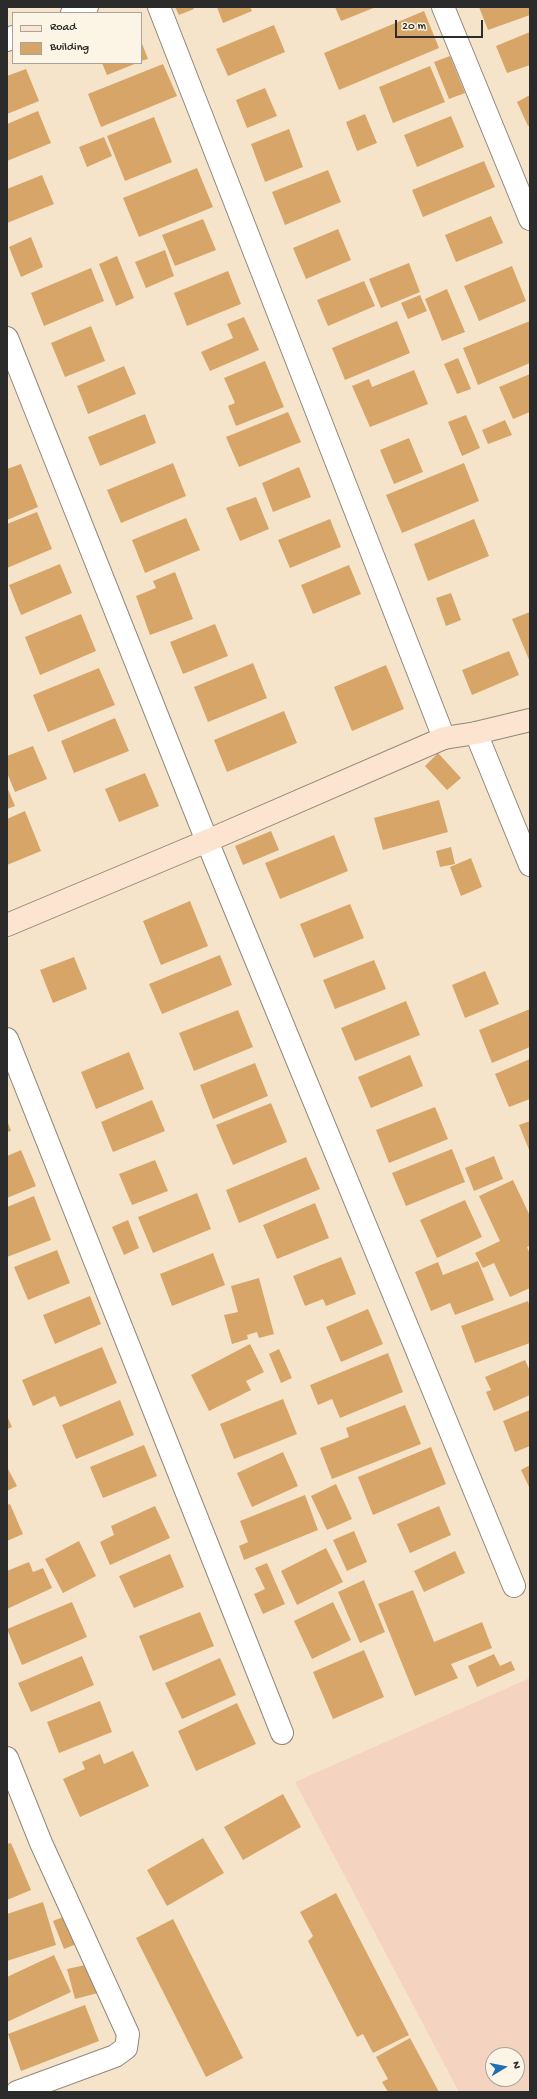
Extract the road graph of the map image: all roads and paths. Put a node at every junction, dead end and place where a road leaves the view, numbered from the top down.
1 (87, 7) edge
2 (159, 7) edge
3 (443, 7) edge
4 (74, 12) edge
5 (530, 220) edge
6 (7, 338) edge
7 (530, 720) edge
8 (476, 733) junction
9 (444, 738) junction
10 (207, 841) junction
11 (530, 865) edge
12 (7, 925) edge
13 (7, 1039) edge
14 (514, 1586) dead end
15 (282, 1733) dead end
16 (7, 1758) edge
17 (44, 2087) edge
18 (17, 2092) edge

1 - 4 street
2 - 9 street
3 - 5 street
6 - 10 street
7 - 8 main road
8 - 9 main road
8 - 11 street
9 - 10 main road
10 - 12 main road
10 - 14 street
13 - 15 street
16 - 17 street
17 - 18 street

